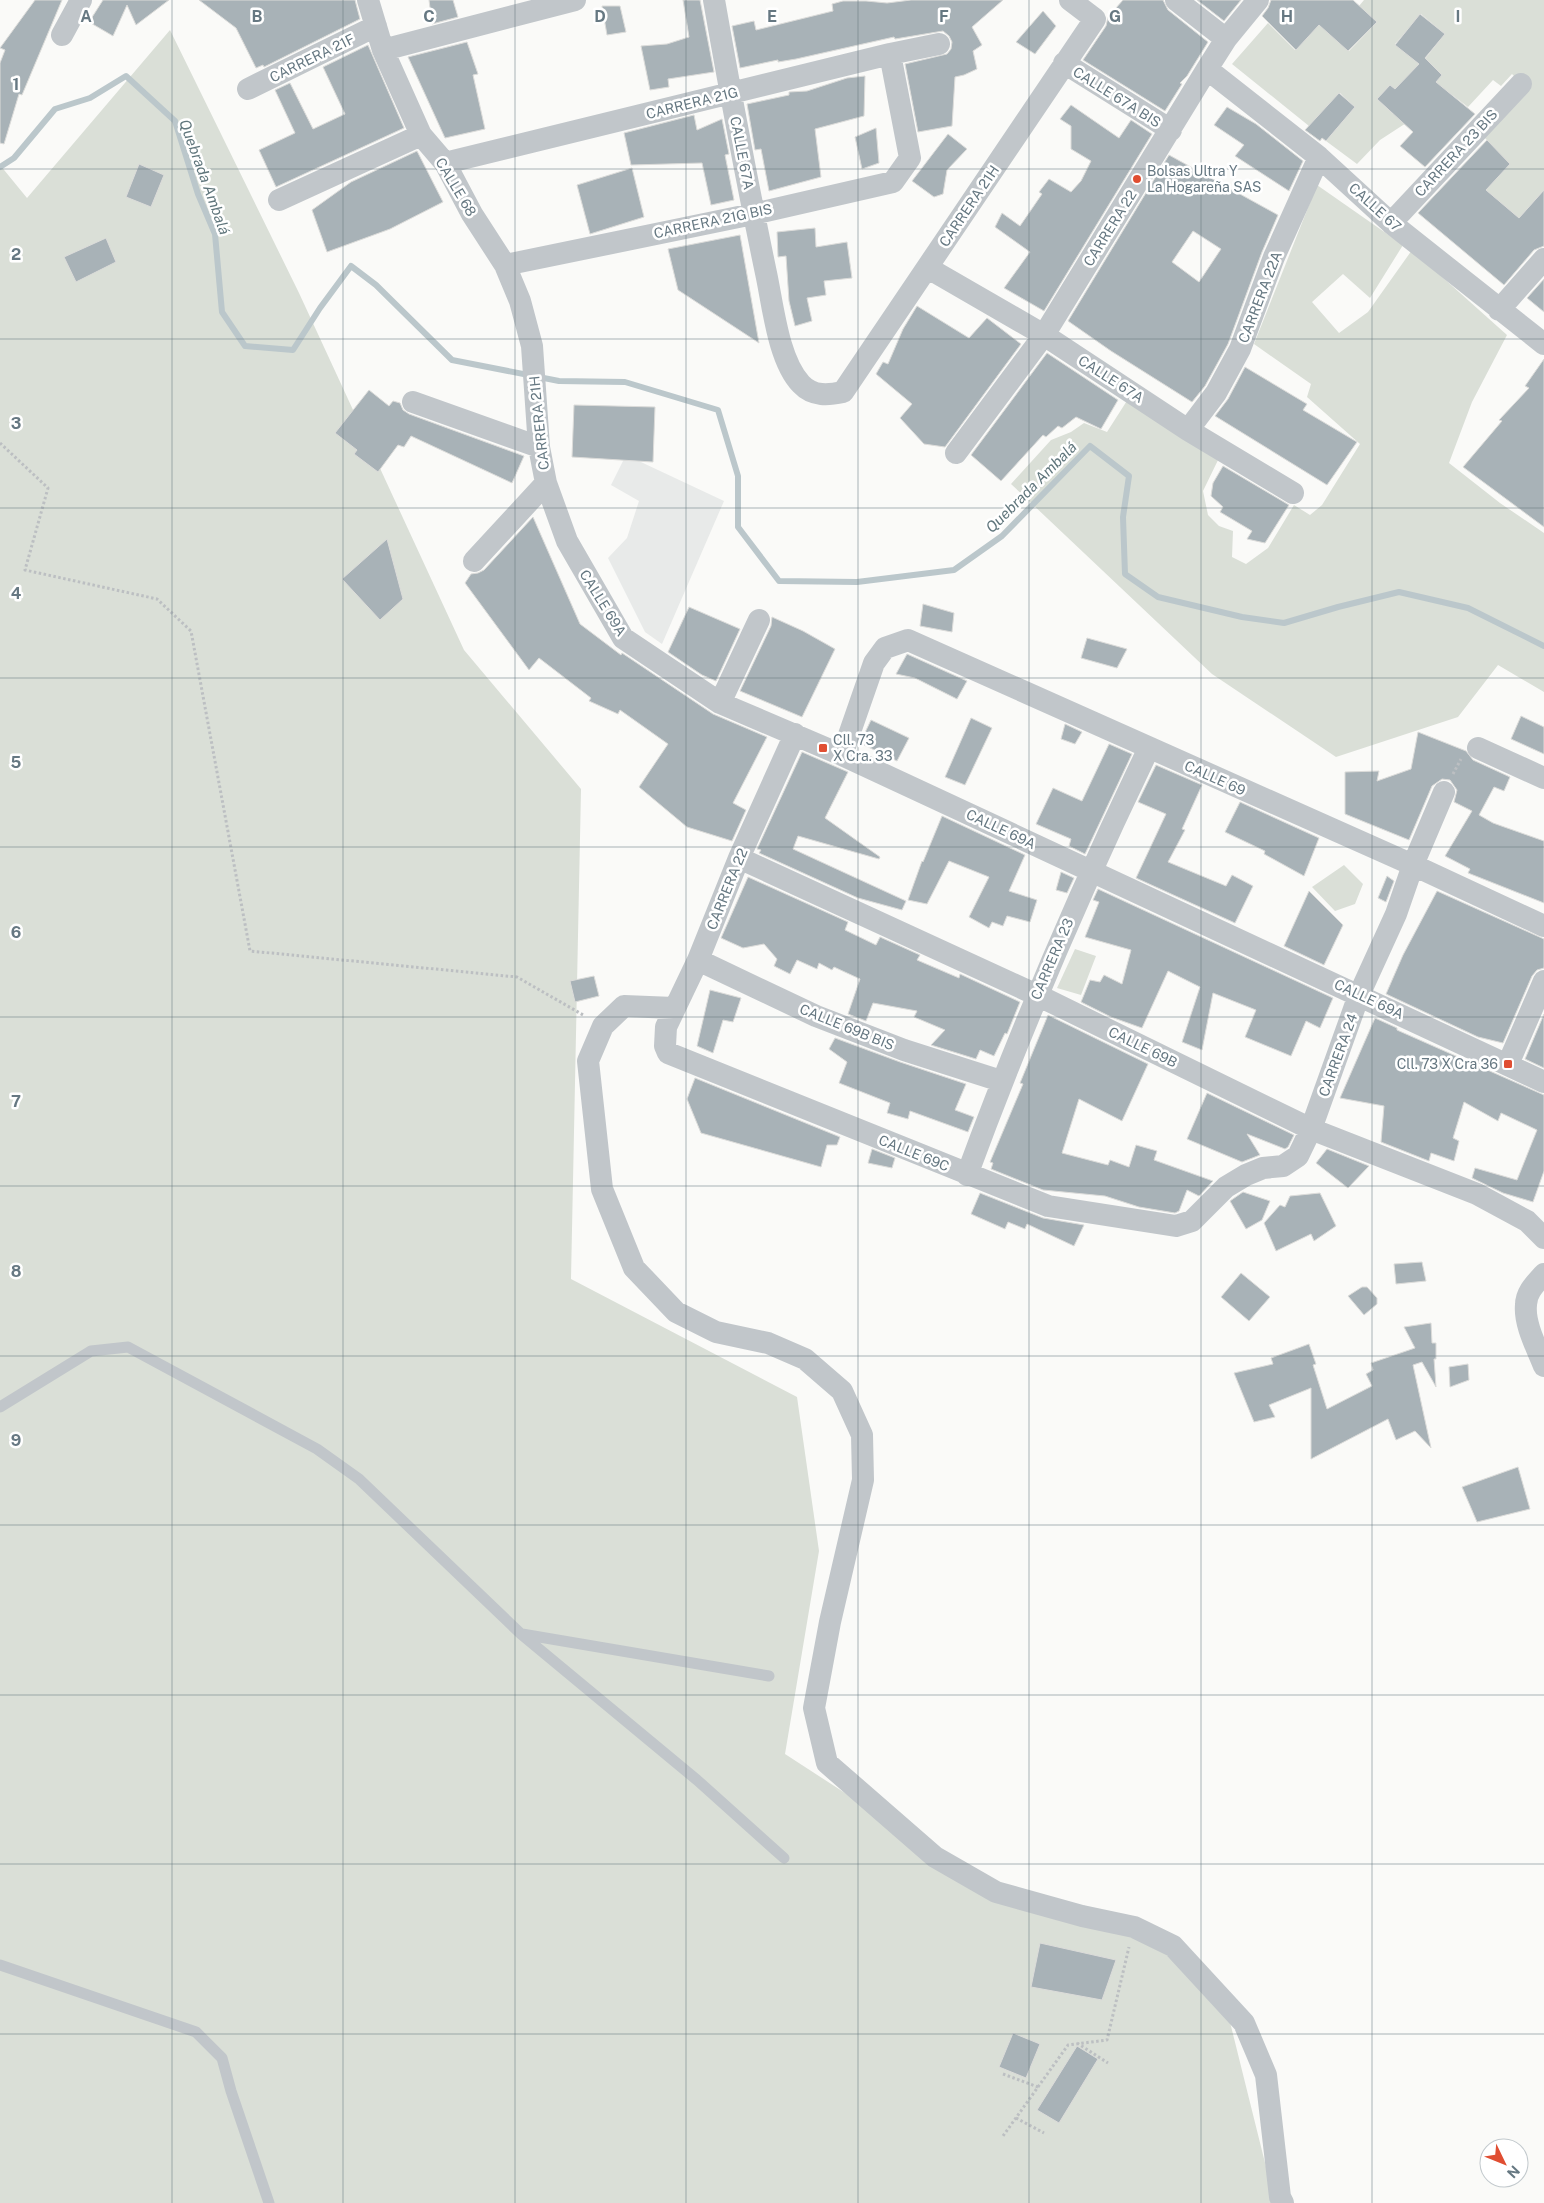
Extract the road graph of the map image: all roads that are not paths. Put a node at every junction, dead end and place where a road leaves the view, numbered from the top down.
1 (82, 0) edge
2 (368, 0) edge
3 (575, 0) edge
4 (714, 0) edge
5 (1070, 0) edge
6 (1176, 0) edge
7 (1258, 0) edge
8 (376, 26) junction
9 (62, 35) dead end
10 (1226, 39) junction
11 (939, 44) dead end
12 (383, 50) junction
13 (890, 54) junction
14 (1064, 63) junction
15 (1207, 69) junction
16 (1522, 84) dead end
17 (248, 89) dead end
18 (730, 93) junction
19 (1171, 130) junction
20 (421, 135) junction
21 (1319, 158) junction
22 (445, 163) junction
23 (279, 200) dead end
24 (753, 214) junction
25 (1391, 223) junction
26 (1544, 259) edge
27 (505, 265) junction
28 (928, 268) junction
29 (1499, 310) junction
30 (1044, 335) junction
31 (1544, 344) edge
32 (532, 346) joint
33 (843, 392) joint
34 (413, 402) dead end
35 (1188, 430) junction
36 (539, 447) junction
37 (956, 454) dead end
38 (546, 483) junction
39 (1293, 493) dead end
40 (474, 560) dead end
41 (759, 620) dead end
42 (720, 703) junction
43 (795, 734) junction
44 (1149, 748) junction
45 (1478, 748) road end
46 (842, 755) junction
47 (1544, 778) edge
48 (1444, 792) road end
49 (739, 858) junction
50 (1413, 865) junction
51 (1090, 870) junction
52 (1544, 926) edge
53 (698, 960) junction
54 (1544, 981) edge
55 (1036, 995) junction
56 (1359, 995) junction
57 (674, 1008) junction
58 (665, 1046) joint
59 (1508, 1064) junction
60 (1001, 1081) junction
61 (1544, 1082) edge
62 (1311, 1129) junction
63 (967, 1175) junction
64 (1176, 1226) joint
65 (1544, 1238) edge
66 (1540, 1282) edge
67 (1544, 1366) edge
68 (0, 1407) edge
69 (521, 1634) junction
70 (769, 1676) dead end
71 (784, 1858) dead end
72 (0, 1965) edge
73 (269, 2203) edge
74 (1283, 2203) edge

1 - 9 street
2 - 8 street, CALLE 68
3 - 12 street
4 - 18 street, CALLE 67A
5 - 14 street, CARRERA 21H
6 - 10 street
7 - 10 street, CARRERA 22
8 - 12 street, CALLE 68
8 - 17 street, CARRERA 21F
10 - 15 street, CARRERA 22
11 - 13 street, CARRERA 21G
12 - 20 street, CALLE 68
13 - 18 street, CARRERA 21G
13 - 24 street, CARRERA 21G BIS
14 - 19 street, CALLE 67A BIS
14 - 28 street, CARRERA 21H
15 - 19 street, CARRERA 22
15 - 21 street, CALLE 67
16 - 25 street, CARRERA 23 BIS
18 - 22 street, CARRERA 21G
18 - 24 street, CALLE 67A
19 - 30 street, CARRERA 22
20 - 22 street, CALLE 68
20 - 23 street
21 - 25 street, CALLE 67
21 - 35 street, CARRERA 22A
22 - 27 street, CALLE 68
24 - 27 street, CARRERA 21G BIS
24 - 33 street, CALLE 67A
25 - 29 street, CALLE 67
26 - 29 street
27 - 32 street, CALLE 68
28 - 30 street, CALLE 67A
28 - 33 street, CARRERA 21H
29 - 31 street, CALLE 67
30 - 35 street, CALLE 67A
30 - 37 street, CARRERA 22
32 - 36 street, CARRERA 21H
34 - 36 street
35 - 39 street, CALLE 67A
36 - 38 street, CARRERA 21H
38 - 40 street, CARRERA 21H
38 - 42 street, CALLE 69A
41 - 42 street
42 - 43 street, CALLE 69A
43 - 46 street, CALLE 69A
43 - 49 street, CARRERA 22
44 - 46 street, CALLE 69
44 - 50 street, CALLE 69
44 - 51 street, CARRERA 23
45 - 47 street
46 - 51 street, CALLE 69A
48 - 50 street, CARRERA 24
49 - 53 street, CARRERA 22
49 - 55 street, CALLE 69B
50 - 52 street, CALLE 69
50 - 56 street, CARRERA 24
51 - 55 street, CARRERA 23
51 - 56 street, CALLE 69A
53 - 57 street, CARRERA 22
53 - 60 street, CALLE 69B BIS
54 - 59 street
55 - 60 street, CARRERA 23
55 - 62 street, CALLE 69B
56 - 59 street, CALLE 69A
56 - 62 street, CARRERA 24
57 - 58 street, CARRERA 22
57 - 74 street
58 - 63 street, CALLE 69C
59 - 61 street, CALLE 69A
60 - 63 street, CARRERA 23
62 - 64 street, CARRERA 24
62 - 65 street, CALLE 69B
63 - 64 street, CALLE 69C
66 - 67 street
68 - 69 lane
69 - 70 lane
69 - 71 lane
72 - 73 lane

